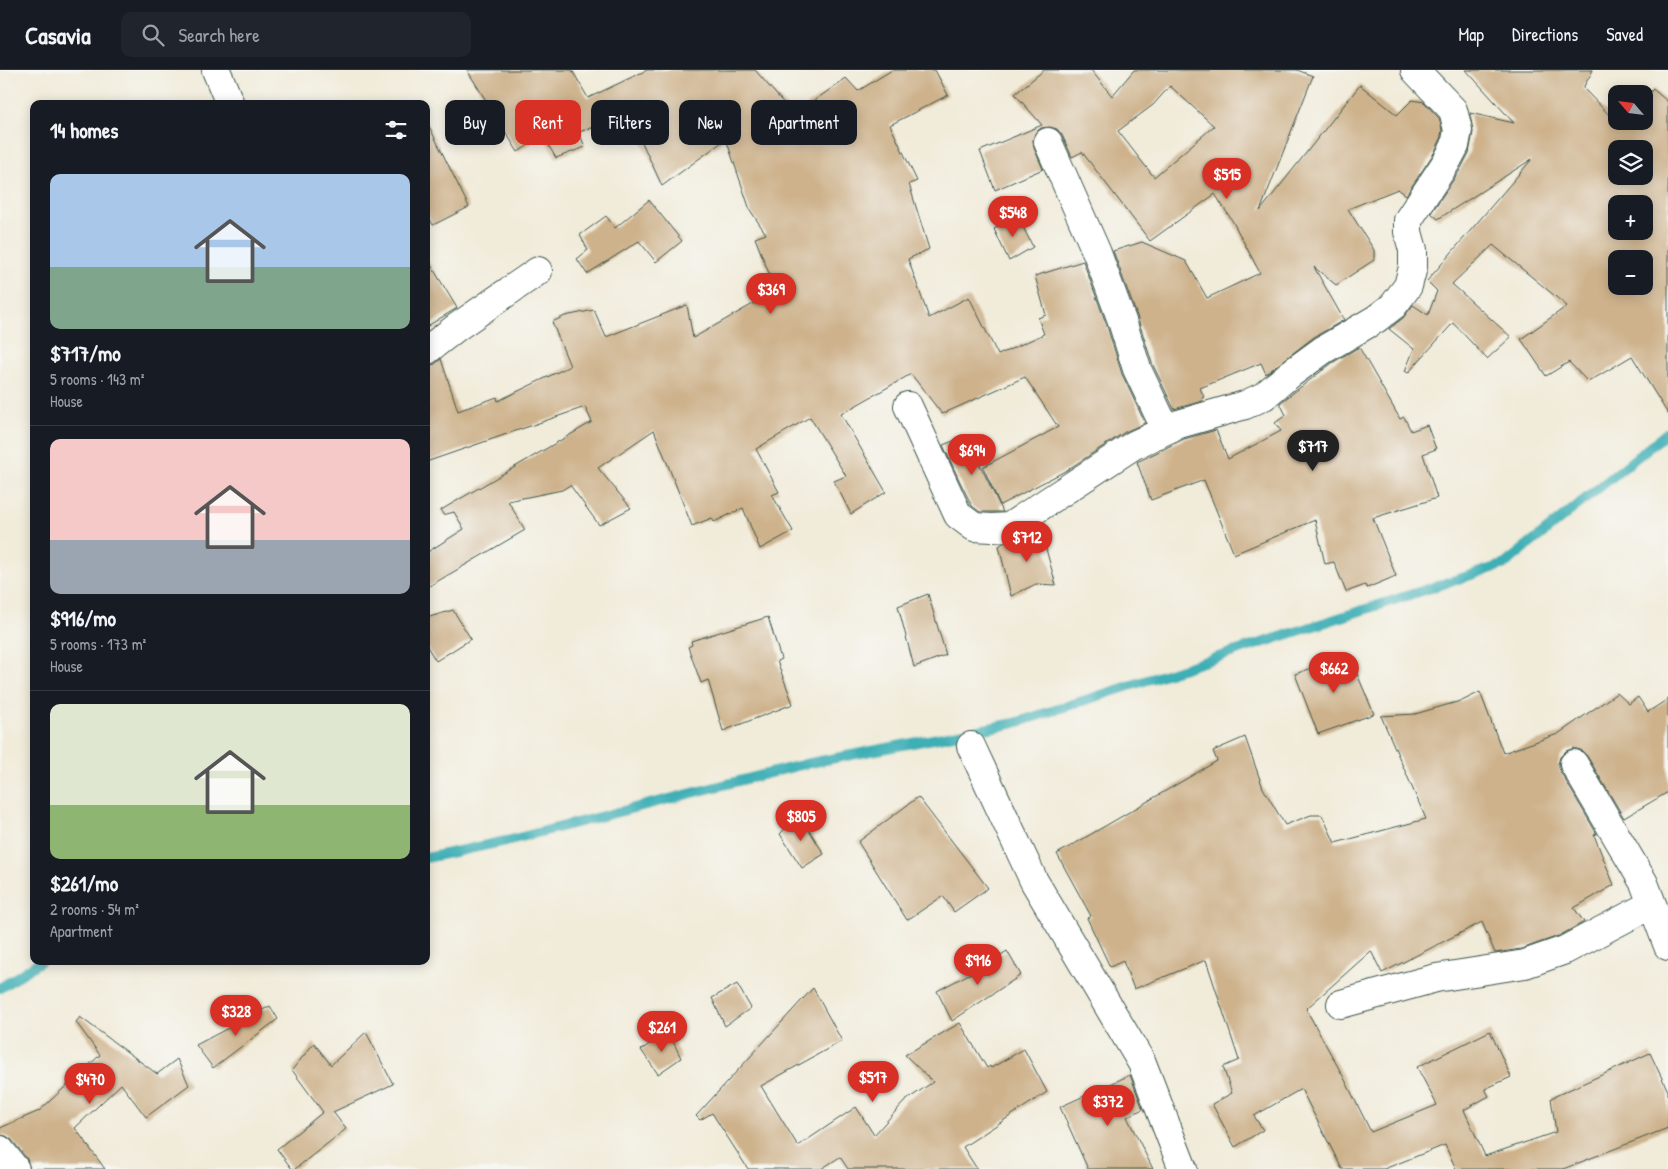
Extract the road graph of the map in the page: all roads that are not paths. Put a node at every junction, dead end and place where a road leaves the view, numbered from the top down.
1 (216, 70) edge
2 (1415, 70) edge
3 (228, 100) edge
4 (1048, 142) dead end
5 (538, 271) dead end
6 (430, 348) edge
7 (908, 406) dead end
8 (1166, 430) junction
9 (971, 746) dead end
10 (1574, 764) dead end
11 (1652, 904) junction
12 (1668, 946) edge
13 (1341, 1004) dead end
14 (0, 1150) edge
15 (15, 1169) edge
16 (1183, 1169) edge

1 - 3 street
2 - 8 street
4 - 8 street
5 - 6 street
7 - 8 street
9 - 16 street
10 - 11 street
11 - 12 street
11 - 13 street
14 - 15 street

